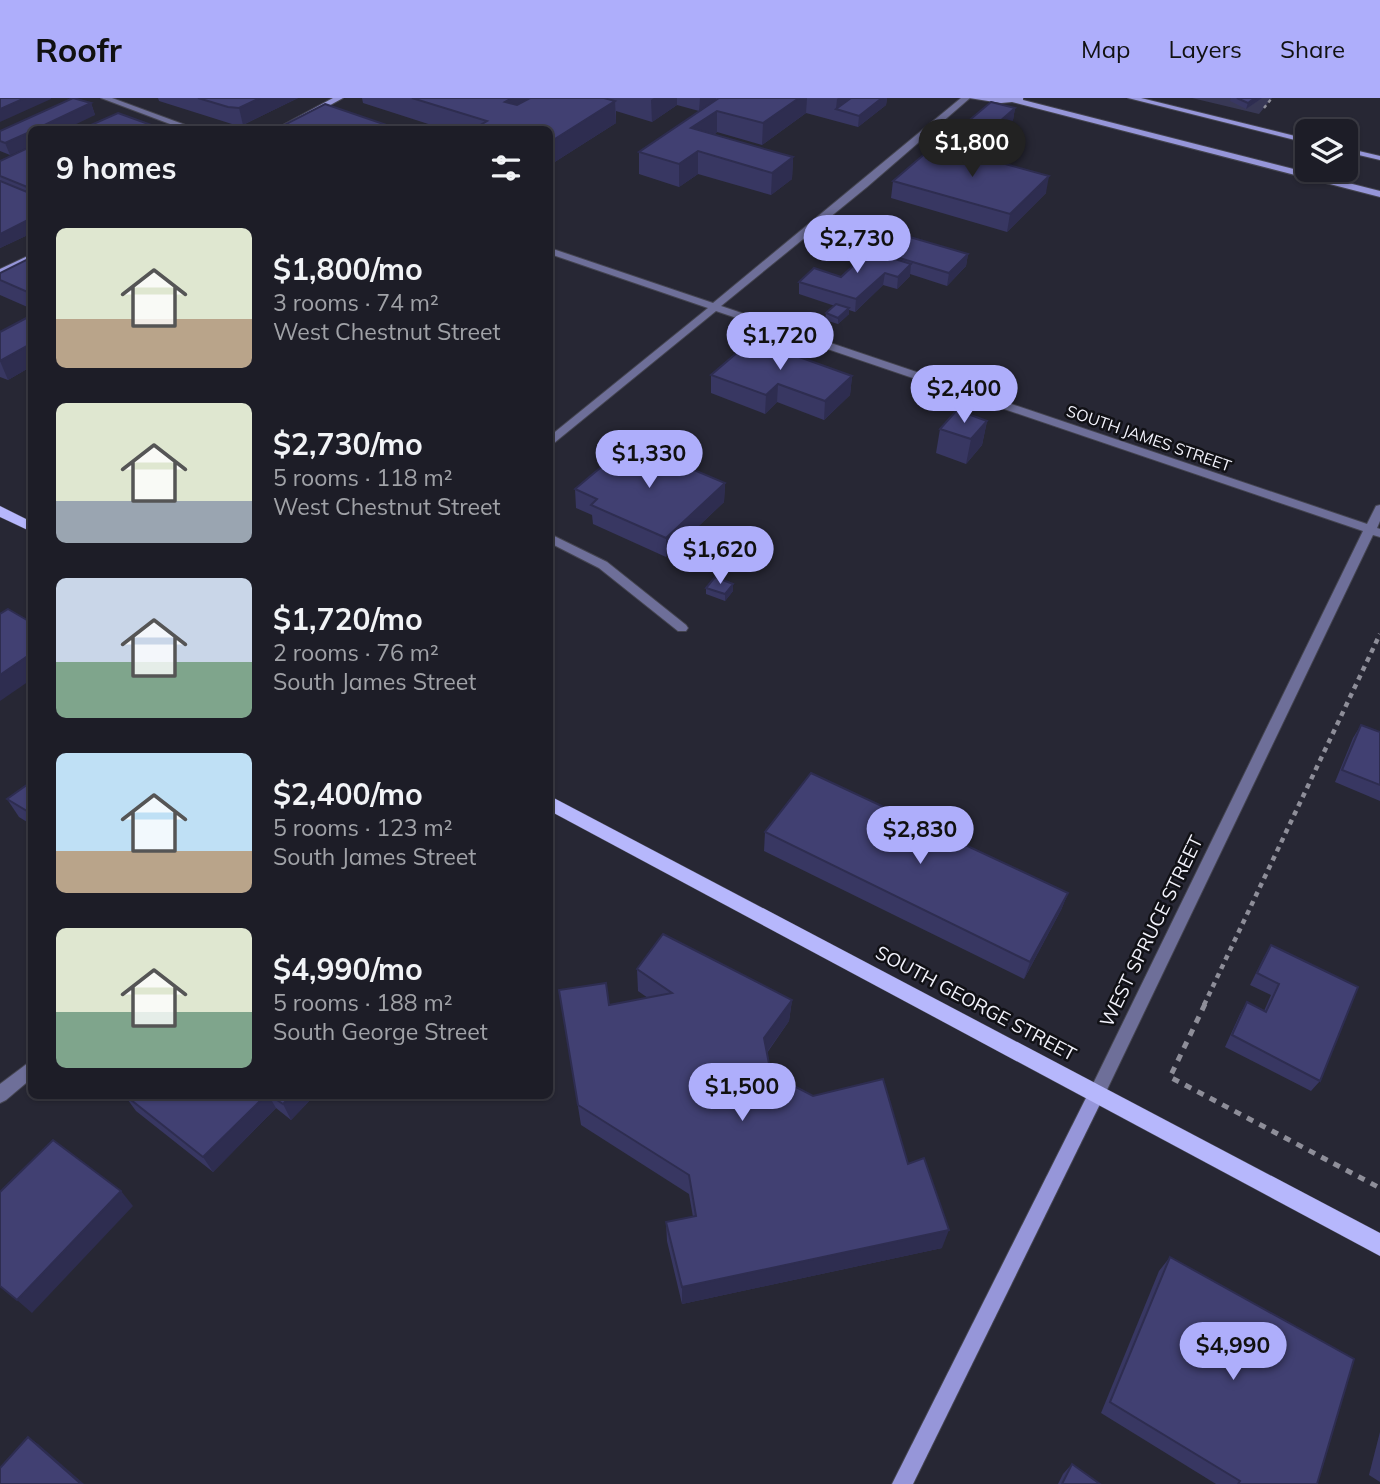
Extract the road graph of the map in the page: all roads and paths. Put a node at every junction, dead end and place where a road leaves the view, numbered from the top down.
1 (104, 98) edge
2 (339, 98) edge
3 (966, 98) edge
4 (973, 98) edge
5 (1024, 98) edge
6 (1132, 98) edge
7 (1012, 100) junction
8 (184, 126) edge
9 (286, 126) edge
10 (1295, 138) edge
11 (1358, 153) edge
12 (1380, 158) edge
13 (1380, 194) edge
14 (553, 252) edge
15 (28, 259) edge
16 (0, 273) edge
17 (715, 307) junction
18 (553, 439) edge
19 (1380, 509) edge
20 (0, 511) edge
21 (28, 526) edge
22 (1375, 531) edge
23 (553, 540) edge
24 (682, 628) dead end
25 (1380, 634) edge
26 (553, 805) edge
27 (28, 1070) edge
28 (1097, 1093) junction
29 (0, 1095) edge
30 (1380, 1188) edge
31 (1380, 1245) edge
32 (902, 1484) edge

1 - 8 street
2 - 9 street
3 - 17 street
4 - 7 street
5 - 7 street
6 - 10 street
7 - 13 street
11 - 12 street
14 - 17 street, SOUTH JAMES STREET
15 - 16 street
17 - 18 street
17 - 22 street, SOUTH JAMES STREET
19 - 22 street, WEST SPRUCE STREET
20 - 21 main road
22 - 28 street, WEST SPRUCE STREET
23 - 24 street
25 - 30 path
26 - 28 main road, SOUTH GEORGE STREET
27 - 29 street
28 - 31 main road, SOUTH GEORGE STREET
28 - 32 street, WEST SPRUCE STREET

